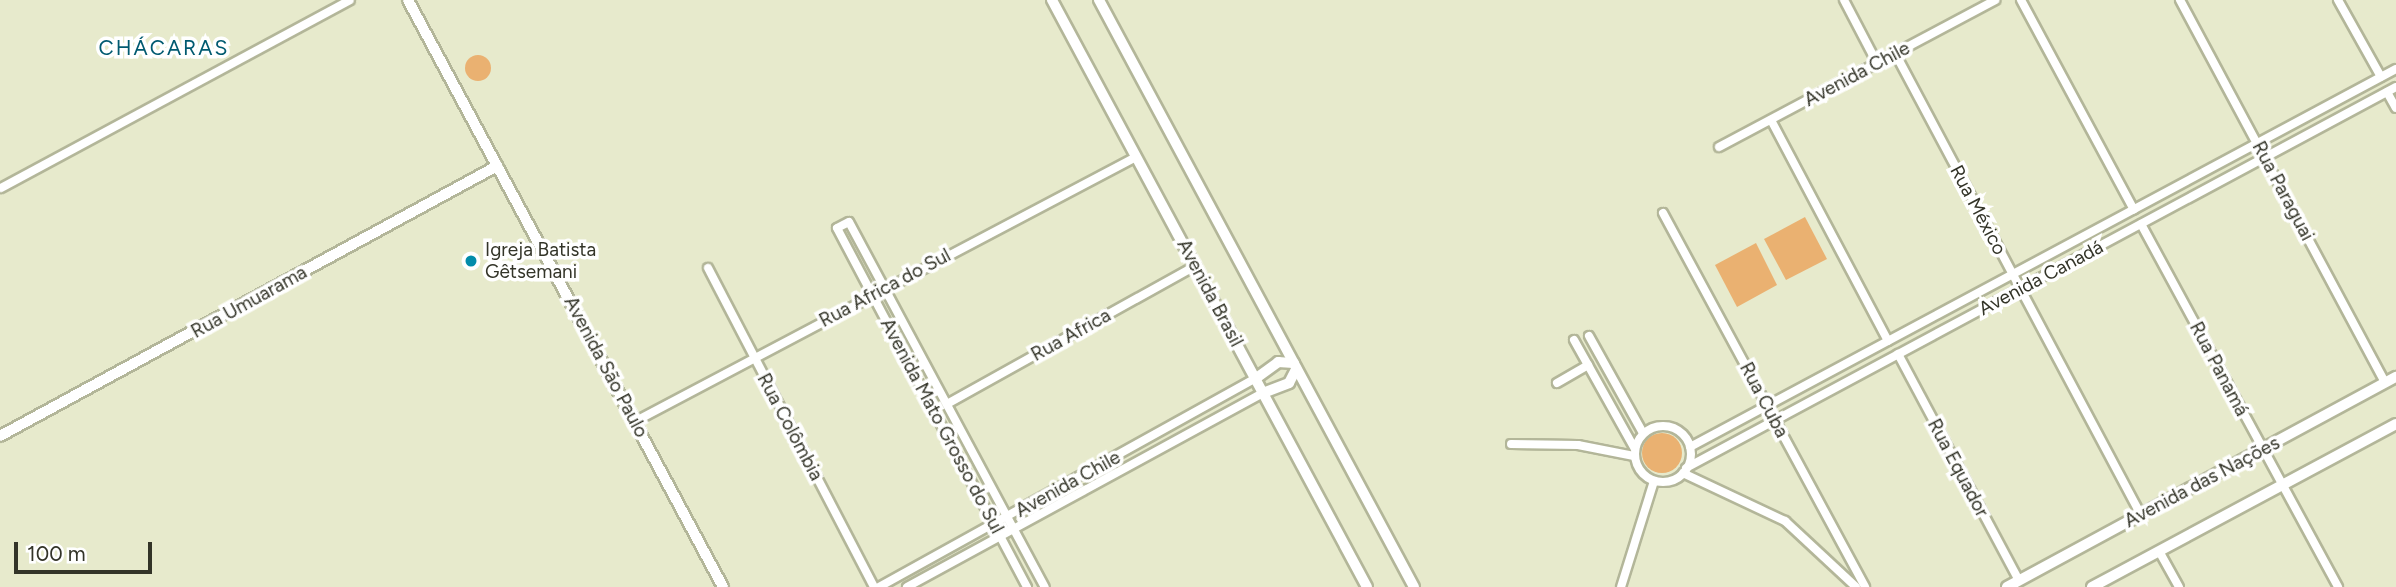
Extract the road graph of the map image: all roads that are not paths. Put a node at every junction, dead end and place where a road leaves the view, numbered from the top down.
1 (350, 0) edge
2 (408, 0) edge
3 (1052, 0) edge
4 (1099, 0) edge
5 (1844, 0) edge
6 (1995, 0) edge
7 (2021, 0) edge
8 (2180, 0) edge
9 (2338, 0) edge
10 (1895, 53) junction
11 (1877, 63) junction
12 (2396, 69) edge
13 (2381, 77) junction
14 (2396, 87) edge
15 (2387, 92) junction
16 (2396, 108) edge
17 (1771, 120) junction
18 (2258, 143) junction
19 (1719, 147) dead end
20 (1136, 157) junction
21 (2265, 158) junction
22 (497, 166) junction
23 (1, 188) edge
24 (2134, 210) junction
25 (1663, 214) dead end
26 (2141, 224) junction
27 (1195, 266) junction
28 (708, 268) dead end
29 (2013, 274) junction
30 (884, 288) junction
31 (2020, 289) junction
32 (872, 295) junction
33 (1589, 336) dead end
34 (1574, 340) dead end
35 (1888, 341) junction
36 (1898, 354) junction
37 (754, 357) junction
38 (1588, 365) junction
39 (1295, 366) junction
40 (2396, 377) edge
41 (1255, 379) junction
42 (1556, 383) dead end
43 (2385, 383) junction
44 (1263, 393) junction
45 (947, 404) junction
46 (1767, 406) junction
47 (1775, 420) junction
48 (634, 422) junction
49 (2396, 424) edge
50 (1643, 433) junction
51 (0, 436) edge
52 (1511, 444) dead end
53 (1690, 447) junction
54 (2263, 449) junction
55 (1635, 453) junction
56 (1685, 470) junction
57 (1654, 481) junction
58 (2282, 485) junction
59 (2141, 515) junction
60 (1007, 517) junction
61 (995, 525) junction
62 (1014, 530) junction
63 (1001, 537) junction
64 (2159, 551) junction
65 (2019, 581) junction
66 (723, 587) edge
67 (874, 587) edge
68 (879, 587) edge
69 (906, 587) edge
70 (1027, 587) edge
71 (1045, 587) edge
72 (1367, 587) edge
73 (1414, 587) edge
74 (1622, 587) edge
75 (1856, 587) edge
76 (1865, 587) edge
77 (2007, 587) edge
78 (2092, 587) edge
79 (2179, 587) edge
80 (2338, 587) edge

1 - 23 street
2 - 22 street, Avenida São Paulo
3 - 20 main road, Avenida Brasil
4 - 39 main road
5 - 11 street
6 - 10 street, Avenida Chile
7 - 24 street
8 - 18 street, Rua Paraguai
9 - 13 street
10 - 11 street, Avenida Chile
10 - 29 street, Rua México
11 - 17 street, Avenida Chile
12 - 13 street, Avenida Canadá
13 - 18 street, Avenida Canadá
14 - 15 street, Avenida Canadá
15 - 16 street
15 - 21 street, Avenida Canadá
17 - 19 street, Avenida Chile
17 - 35 street
18 - 21 street, Rua Paraguai
18 - 24 street, Avenida Canadá
20 - 27 main road, Avenida Brasil
20 - 30 street, Rua Africa do Sul
21 - 26 street, Avenida Canadá
21 - 43 street, Rua Paraguai
22 - 48 street, Avenida São Paulo
22 - 51 street, Rua Umuarama
24 - 29 street, Avenida Canadá
25 - 46 street, Rua Cuba
26 - 31 street, Avenida Canadá
26 - 54 street, Rua Panamá
27 - 41 main road, Avenida Brasil
27 - 45 street, Rua Africa
28 - 37 street, Rua Colômbia
29 - 31 street, Rua México
29 - 35 street, Avenida Canadá
30 - 32 street, Rua Africa do Sul
30 - 32 street, Avenida Mato Grosso do Sul
30 - 45 street, Avenida Mato Grosso do Sul
31 - 36 street, Avenida Canadá
31 - 59 street, Rua México
32 - 37 street, Rua Africa do Sul
32 - 61 street, Avenida Mato Grosso do Sul
33 - 50 street
34 - 38 street
35 - 46 street, Avenida Canadá
36 - 47 street, Avenida Canadá
36 - 65 street, Rua Equador
37 - 48 street, Rua Africa do Sul
37 - 67 street, Rua Colômbia
38 - 42 street
38 - 55 street
39 - 41 main road
39 - 44 main road
39 - 73 main road
40 - 43 main road, Avenida das Nações
41 - 44 main road, Avenida Brasil
41 - 60 street, Avenida Chile
43 - 54 main road, Avenida das Nações
44 - 62 street, Avenida Chile
44 - 72 main road, Avenida Brasil
45 - 60 street, Avenida Mato Grosso do Sul
46 - 47 street, Rua Cuba
46 - 53 street, Avenida Canadá
47 - 56 street, Avenida Canadá
47 - 76 street, Rua Cuba
48 - 66 street, Avenida São Paulo
49 - 58 main road
50 - 53 street
50 - 55 street
52 - 55 street
53 - 56 street
54 - 58 street, Rua Panamá
54 - 59 main road, Avenida das Nações
55 - 57 street
56 - 57 street
56 - 75 street
57 - 74 street
58 - 64 main road
58 - 80 street, Rua Panamá
59 - 65 main road, Avenida das Nações
60 - 61 street, Avenida Chile
60 - 62 street, Avenida Mato Grosso do Sul
61 - 63 street, Avenida Mato Grosso do Sul
61 - 68 street, Avenida Chile
62 - 63 street, Avenida Chile
62 - 71 street, Avenida Mato Grosso do Sul
63 - 69 street, Avenida Chile
63 - 70 street, Avenida Mato Grosso do Sul
64 - 78 main road
64 - 79 street
65 - 77 main road, Avenida das Nações

